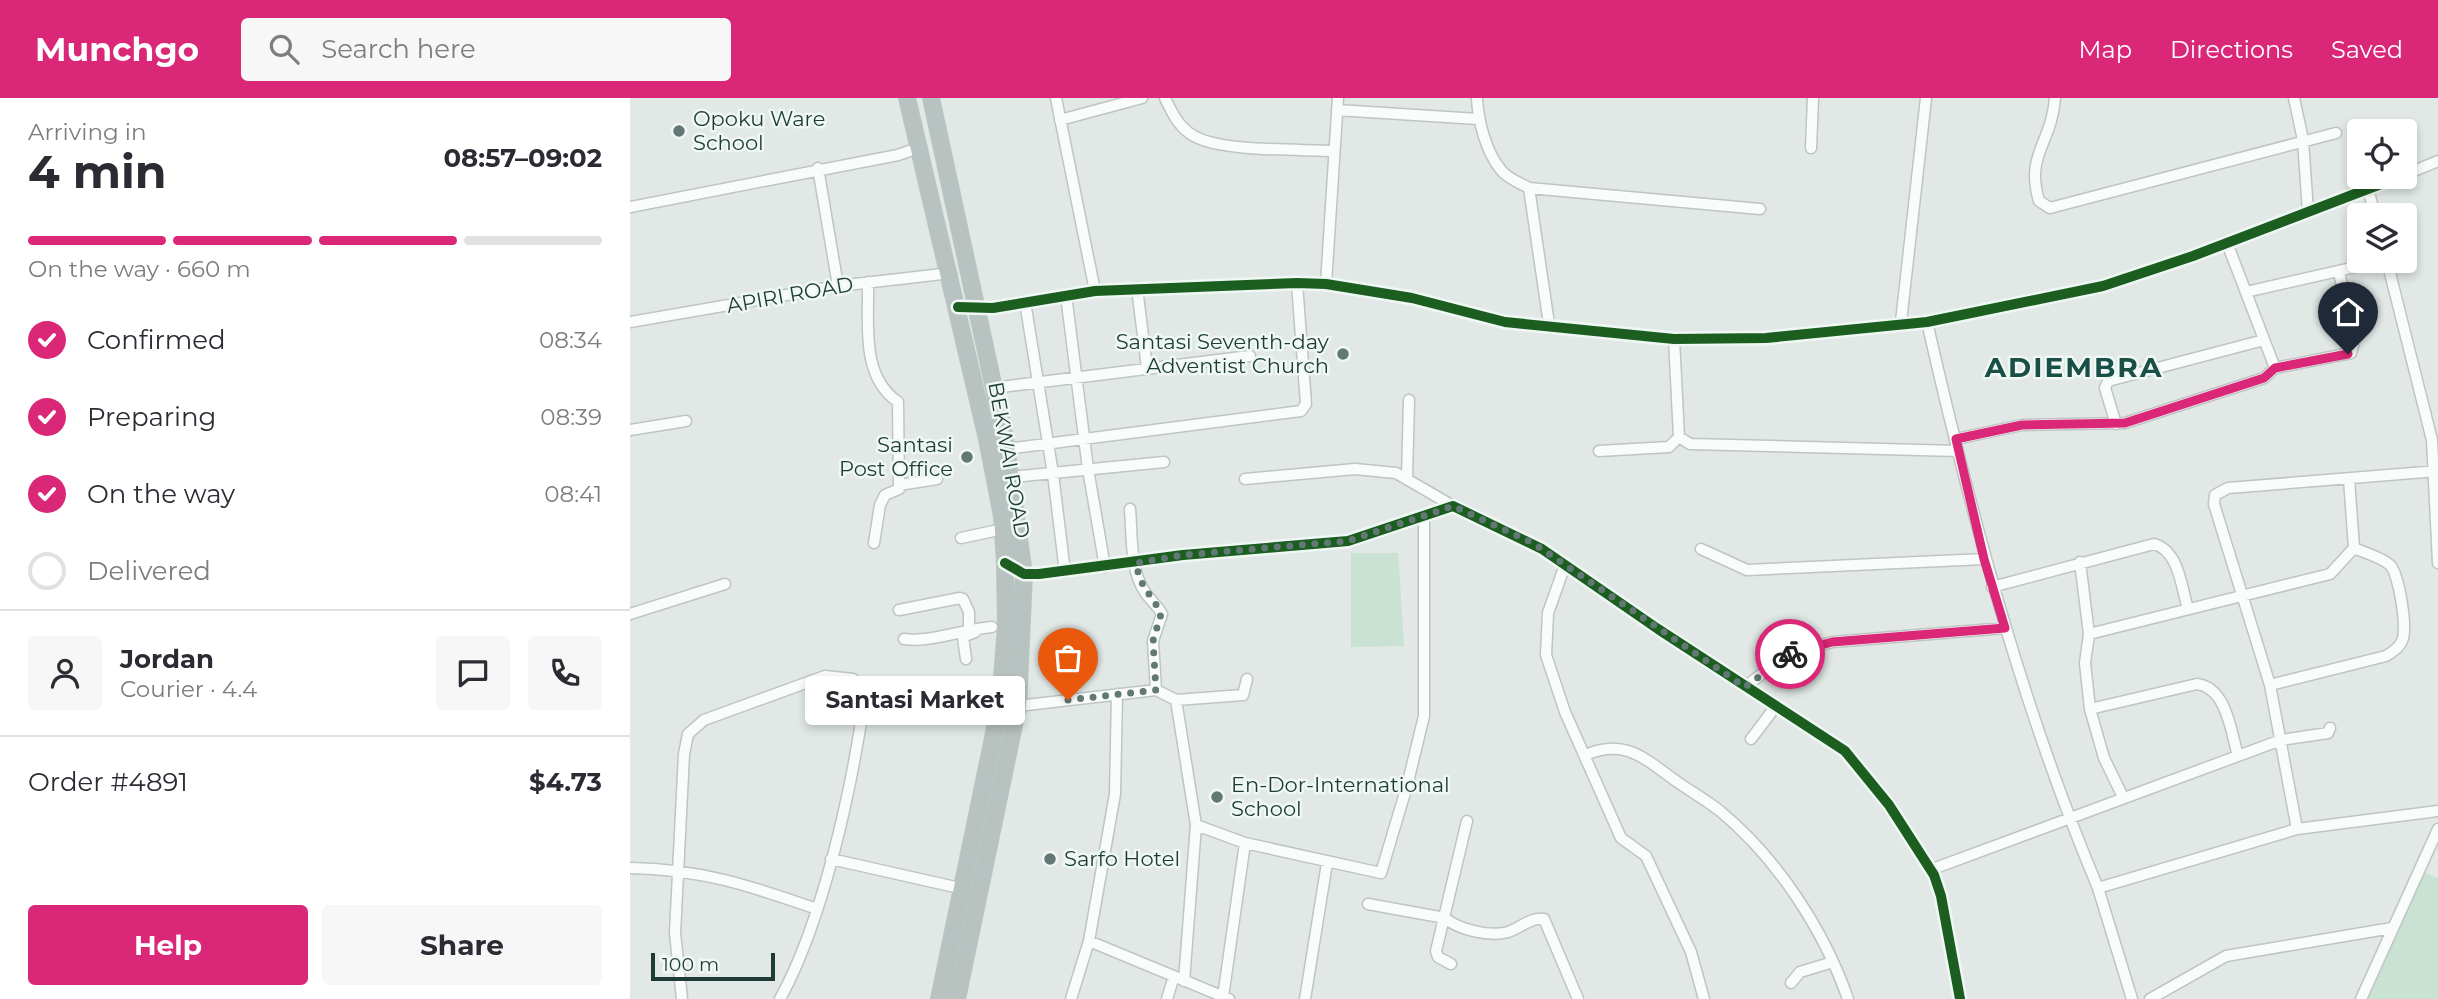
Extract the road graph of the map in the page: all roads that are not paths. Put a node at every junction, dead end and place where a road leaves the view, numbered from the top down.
1 (910, 98) edge
2 (931, 98) edge
3 (1056, 98) edge
4 (1142, 98) edge
5 (1165, 98) edge
6 (1338, 98) edge
7 (1477, 98) edge
8 (1813, 98) edge
9 (1926, 98) edge
10 (2055, 98) edge
11 (2294, 98) edge
12 (1338, 110) junction
13 (1478, 119) junction
14 (1060, 120) junction
15 (2336, 133) dead end
16 (2303, 140) junction
17 (921, 147) junction
18 (1811, 148) dead end
19 (1334, 151) junction
20 (2438, 162) edge
21 (818, 168) junction
22 (2417, 170) edge
23 (1529, 188) junction
24 (2368, 189) joint
25 (2372, 203) edge
26 (630, 207) edge
27 (1760, 209) dead end
28 (2308, 212) junction
29 (2227, 243) junction
30 (2347, 269) edge
31 (2339, 271) junction
32 (951, 273) junction
33 (2387, 273) edge
34 (868, 282) junction
35 (1297, 283) junction
36 (1326, 284) junction
37 (838, 286) junction
38 (1137, 288) junction
39 (1095, 290) junction
40 (2246, 292) junction
41 (1066, 295) junction
42 (1025, 302) junction
43 (958, 307) junction
44 (977, 309) junction
45 (1927, 321) junction
46 (630, 322) edge
47 (1901, 322) junction
48 (1549, 324) junction
49 (1674, 339) junction
50 (2264, 340) junction
51 (1250, 355) dead end
52 (1147, 368) junction
53 (2275, 368) junction
54 (1075, 377) junction
55 (1038, 381) junction
56 (993, 388) junction
57 (1409, 400) dead end
58 (686, 421) dead end
59 (2116, 424) junction
60 (630, 430) edge
61 (1679, 438) junction
62 (1085, 439) junction
63 (1047, 443) junction
64 (1957, 445) junction
65 (1006, 449) junction
66 (1599, 451) dead end
67 (1164, 462) dead end
68 (1088, 469) junction
69 (2436, 471) edge
70 (1053, 474) junction
71 (1012, 477) junction
72 (1406, 477) junction
73 (937, 479) dead end
74 (1245, 479) dead end
75 (2349, 479) junction
76 (899, 485) junction
77 (1453, 506) junction
78 (1130, 509) dead end
79 (1424, 515) junction
80 (1003, 528) junction
81 (961, 538) dead end
82 (874, 543) dead end
83 (1701, 548) dead end
84 (2354, 548) junction
85 (1984, 559) junction
86 (2080, 562) junction
87 (1136, 563) junction
88 (2438, 563) edge
89 (1005, 564) junction
90 (1565, 565) junction
91 (1105, 567) junction
92 (1065, 572) junction
93 (1024, 574) junction
94 (725, 584) dead end
95 (1992, 587) junction
96 (2241, 597) junction
97 (2188, 608) junction
98 (899, 610) dead end
99 (630, 614) edge
100 (999, 627) junction
101 (969, 628) junction
102 (2005, 628) junction
103 (2089, 634) junction
104 (904, 639) dead end
105 (966, 659) dead end
106 (1247, 679) dead end
107 (2270, 685) junction
108 (1745, 687) junction
109 (1156, 690) junction
110 (1117, 694) junction
111 (1176, 700) junction
112 (1018, 706) junction
113 (1776, 706) junction
114 (2090, 709) junction
115 (2330, 728) dead end
116 (1751, 739) dead end
117 (2281, 740) junction
118 (1585, 755) junction
119 (2238, 756) junction
120 (2123, 797) junction
121 (2438, 811) edge
122 (2069, 816) junction
123 (1467, 821) dead end
124 (1196, 825) junction
125 (2438, 829) edge
126 (2297, 830) junction
127 (1245, 843) junction
128 (831, 859) junction
129 (1327, 863) junction
130 (630, 868) edge
131 (677, 869) junction
132 (1930, 870) junction
133 (2098, 888) junction
134 (964, 889) junction
135 (1367, 904) dead end
136 (817, 909) junction
137 (1445, 918) junction
138 (2392, 928) junction
139 (1089, 941) junction
140 (1833, 962) junction
141 (1451, 964) dead end
142 (1179, 979) junction
143 (1791, 983) dead end
144 (1226, 998) edge
145 (682, 999) edge
146 (780, 999) edge
147 (939, 999) edge
148 (957, 999) edge
149 (1071, 999) edge
150 (1167, 999) edge
151 (1305, 999) edge
152 (1578, 999) edge
153 (1704, 999) edge
154 (1848, 999) edge
155 (1959, 999) edge
156 (2132, 999) edge
157 (2150, 999) edge
158 (2361, 999) edge

1 - 17 highway, BEKWAI ROAD
2 - 44 highway, BEKWAI ROAD
3 - 14 street
4 - 14 street
5 - 19 street
6 - 12 street
7 - 13 street
8 - 18 street
9 - 47 street
10 - 16 street
11 - 16 street
12 - 13 street
12 - 19 street
13 - 23 street
14 - 39 street
15 - 16 street
16 - 28 street
17 - 21 street
17 - 32 highway, BEKWAI ROAD
19 - 36 street
20 - 22 street
21 - 26 street
21 - 37 street
23 - 27 street
23 - 48 street
24 - 25 street
24 - 28 street
28 - 29 street
29 - 40 street
29 - 45 street
30 - 31 street
31 - 40 street
31 - 53 street
32 - 34 street, APIRI ROAD
32 - 43 highway, BEKWAI ROAD
33 - 69 street
34 - 37 street, APIRI ROAD
34 - 76 street
35 - 36 street
35 - 38 street
35 - 62 street
36 - 48 street
37 - 46 street, APIRI ROAD
38 - 39 street
38 - 52 street
39 - 41 street
40 - 50 street
41 - 42 street
41 - 54 street
42 - 44 street
42 - 55 street
43 - 44 street
43 - 80 highway, BEKWAI ROAD
44 - 56 highway, BEKWAI ROAD
45 - 47 street
45 - 64 street
47 - 49 street
48 - 49 street
49 - 61 street
50 - 53 street
50 - 59 street
51 - 52 street
52 - 54 street
53 - 59 street
54 - 55 street
54 - 62 street
55 - 56 street
55 - 63 street
56 - 65 highway, BEKWAI ROAD
57 - 72 street
58 - 60 street
59 - 64 street
61 - 64 street
61 - 66 street
62 - 63 street
62 - 68 street
63 - 65 street
63 - 70 street
64 - 85 street
65 - 71 highway, BEKWAI ROAD
67 - 68 street
68 - 70 street
68 - 91 street
69 - 75 street
69 - 88 street
70 - 71 street
70 - 92 street
71 - 93 highway, BEKWAI ROAD
72 - 74 street
72 - 77 street
73 - 76 street
75 - 84 street
75 - 96 street
76 - 82 street
77 - 79 street
77 - 90 street
78 - 87 street
79 - 87 street
79 - 129 street
80 - 81 street
80 - 89 highway, BEKWAI ROAD
83 - 85 street
84 - 96 street
84 - 107 street
85 - 95 street
86 - 95 street
86 - 97 street
86 - 103 street
87 - 91 street
87 - 109 street
89 - 93 street
89 - 100 highway, BEKWAI ROAD
90 - 108 street
90 - 118 street
91 - 92 street
92 - 93 street
93 - 112 highway, BEKWAI ROAD
94 - 99 street
95 - 102 street
96 - 97 street
96 - 107 street
97 - 103 street
98 - 101 street
100 - 101 street
100 - 105 street
100 - 134 highway, BEKWAI ROAD
101 - 104 street
102 - 108 street
102 - 122 street
103 - 114 street
106 - 111 street
107 - 117 street
108 - 113 street
109 - 110 street
109 - 111 street
110 - 112 street
110 - 139 street
111 - 124 street
112 - 148 highway, BEKWAI ROAD
113 - 116 street
113 - 132 street
114 - 119 street
114 - 120 street
115 - 117 street
117 - 119 street
117 - 126 street
118 - 140 street
118 - 153 street
119 - 120 street
120 - 122 street
121 - 126 street
122 - 132 street
122 - 133 street
123 - 137 street
124 - 127 street
124 - 142 street
125 - 138 street
126 - 133 street
127 - 129 street
127 - 144 street
128 - 131 street
128 - 134 street
128 - 136 street
129 - 151 street
130 - 131 street
131 - 136 street
131 - 145 street
132 - 155 street
133 - 156 street
134 - 147 highway, BEKWAI ROAD
135 - 137 street
136 - 146 street
137 - 141 street
137 - 152 street
138 - 157 street
138 - 158 street
139 - 142 street
139 - 149 street
140 - 143 street
140 - 154 street
142 - 144 street
142 - 150 street

